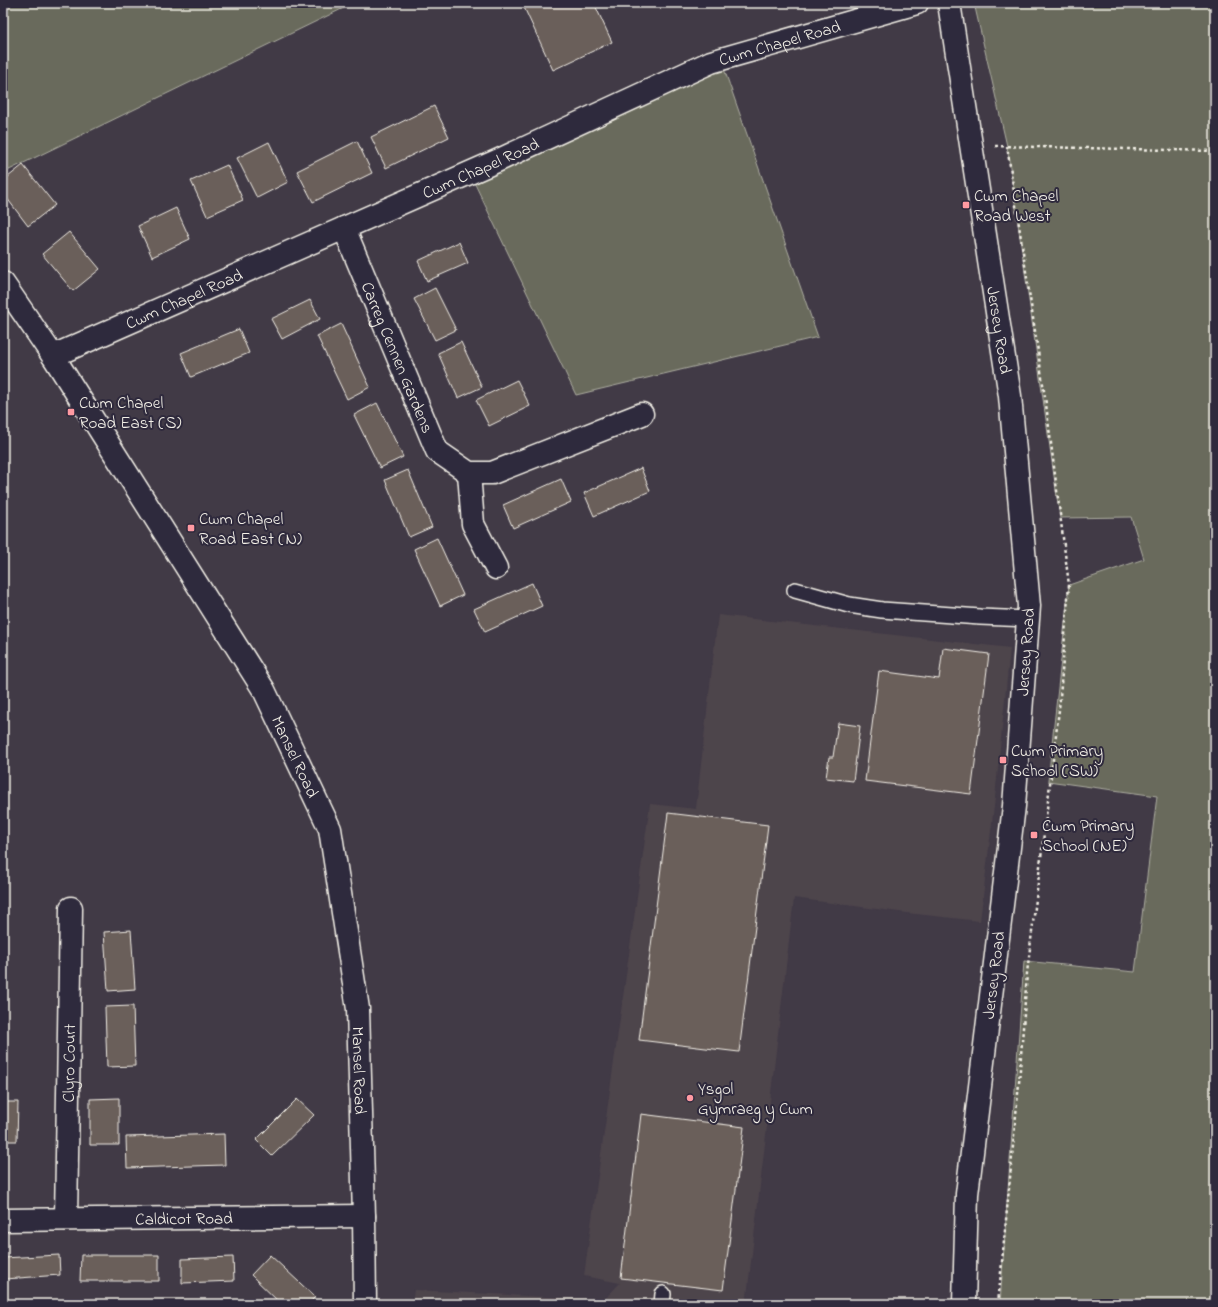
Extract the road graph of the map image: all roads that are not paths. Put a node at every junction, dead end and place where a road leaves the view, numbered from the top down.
1 (917, 3) edge
2 (949, 3) edge
3 (344, 228) junction
4 (3, 283) edge
5 (53, 356) junction
6 (642, 414) dead end
7 (469, 473) junction
8 (496, 568) dead end
9 (795, 590) dead end
10 (1028, 619) junction
11 (71, 908) dead end
12 (364, 1216) junction
13 (66, 1219) junction
14 (3, 1220) edge
15 (366, 1304) edge
16 (964, 1304) edge

1 - 3 street, Cwm Chapel Road
2 - 10 street, Jersey Road
3 - 5 street, Cwm Chapel Road
3 - 7 street, Carreg Cennen Gardens
4 - 5 street, Mansel Road
5 - 12 street, Mansel Road
6 - 7 street
7 - 8 street
9 - 10 lane
10 - 16 street, Jersey Road
11 - 13 street, Clyro Court
12 - 13 street, Caldicot Road
12 - 15 street, Mansel Road
13 - 14 street, Caldicot Road

